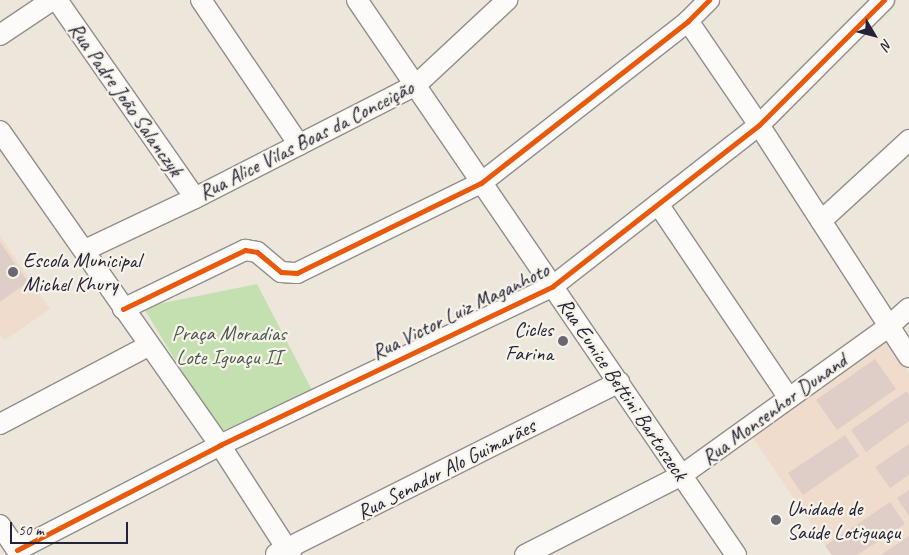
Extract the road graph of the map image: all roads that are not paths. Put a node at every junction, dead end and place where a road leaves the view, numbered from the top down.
1 (52, 0) edge
2 (57, 0) edge
3 (201, 0) edge
4 (357, 0) edge
5 (507, 0) edge
6 (709, 0) edge
7 (884, 0) edge
8 (688, 21) junction
9 (0, 35) edge
10 (416, 85) junction
11 (759, 125) junction
12 (0, 131) edge
13 (909, 140) edge
14 (299, 145) junction
15 (481, 183) junction
16 (195, 198) junction
17 (658, 204) junction
18 (821, 221) junction
19 (85, 250) junction
20 (553, 286) junction
21 (124, 308) junction
22 (909, 308) edge
23 (888, 327) junction
24 (148, 346) junction
25 (909, 357) edge
26 (619, 382) junction
27 (789, 398) junction
28 (0, 424) edge
29 (220, 445) junction
30 (682, 475) junction
31 (0, 526) edge
32 (19, 552) edge
33 (284, 553) edge
34 (525, 555) edge
35 (736, 555) edge

1 - 9 street
2 - 16 street, Rua Padre João Salanczyk
3 - 14 street
4 - 10 street, Rua Eunice Bettini Bartoszeck
5 - 10 street, Rua Alice Vilas Boas da Conceição
6 - 8 street
7 - 11 street, Rua Victor Luiz Maganhoto
8 - 11 street
8 - 15 street
10 - 14 street, Rua Alice Vilas Boas da Conceição
10 - 15 street, Rua Eunice Bettini Bartoszeck
11 - 17 street, Rua Victor Luiz Maganhoto
11 - 18 street
12 - 19 street
13 - 18 street
14 - 16 street, Rua Alice Vilas Boas da Conceição
15 - 20 street, Rua Eunice Bettini Bartoszeck
15 - 21 street
16 - 19 street, Rua Alice Vilas Boas da Conceição
17 - 20 street, Rua Victor Luiz Maganhoto
17 - 27 street
18 - 23 street
19 - 21 street
20 - 26 street, Rua Eunice Bettini Bartoszeck
20 - 29 street, Rua Victor Luiz Maganhoto
21 - 24 street
22 - 23 street, Rua Monsenhor Dunand
23 - 25 street
23 - 27 street, Rua Monsenhor Dunand
24 - 28 street
24 - 29 street
26 - 30 street, Rua Eunice Bettini Bartoszeck
26 - 33 street, Rua Senador Alo Guimarães
27 - 30 street, Rua Monsenhor Dunand
29 - 32 street, Rua Victor Luiz Maganhoto
29 - 33 street
30 - 34 street, Rua Monsenhor Dunand
30 - 35 street, Rua Eunice Bettini Bartoszeck
31 - 32 street

